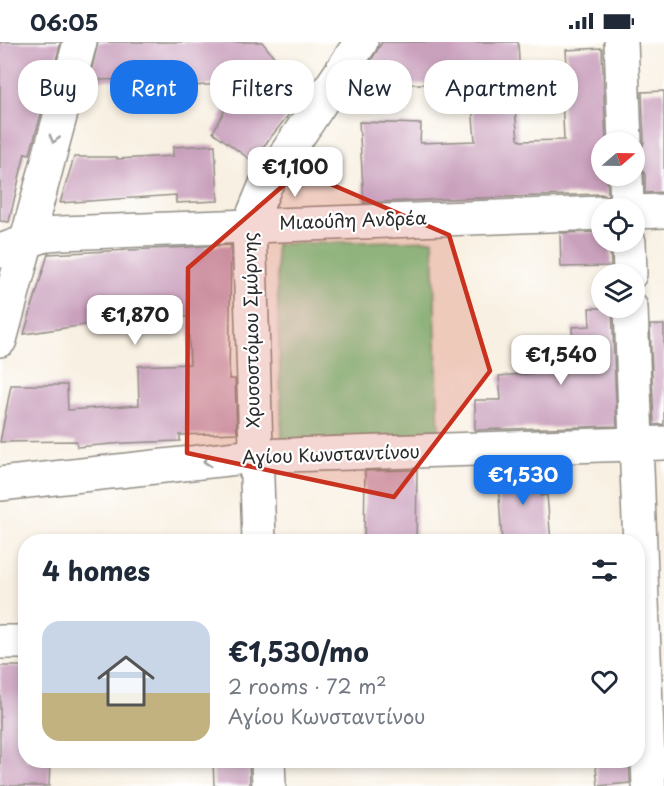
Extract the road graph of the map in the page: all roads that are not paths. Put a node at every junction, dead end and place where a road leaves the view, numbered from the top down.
1 (80, 42) edge
2 (361, 42) edge
3 (621, 42) edge
4 (625, 132) edge
5 (664, 211) edge
6 (645, 212) edge
7 (591, 213) edge
8 (249, 225) junction
9 (13, 246) edge
10 (632, 318) edge
11 (0, 340) edge
12 (650, 444) edge
13 (255, 456) junction
14 (0, 484) edge
15 (259, 534) edge
16 (648, 627) edge
17 (0, 642) edge
18 (18, 642) edge
19 (268, 768) edge
20 (269, 786) edge
21 (649, 786) edge

1 -> 9 street
2 - 8 street, Χρυσοστόμου Σμύρνης
3 - 4 street
5 - 6 street
7 - 8 street, Μιαούλη Ανδρέα
8 - 9 street, Μιαούλη Ανδρέα
8 - 13 street, Χρυσοστόμου Σμύρνης
9 - 11 street
10 - 12 street
12 - 13 street, Αγίου Κωνσταντίνου
12 - 16 street
13 -> 14 street, Αγίου Κωνσταντίνου
13 - 15 street, Χρυσοστόμου Σμύρνης
16 - 21 street
17 - 18 street
19 - 20 street

